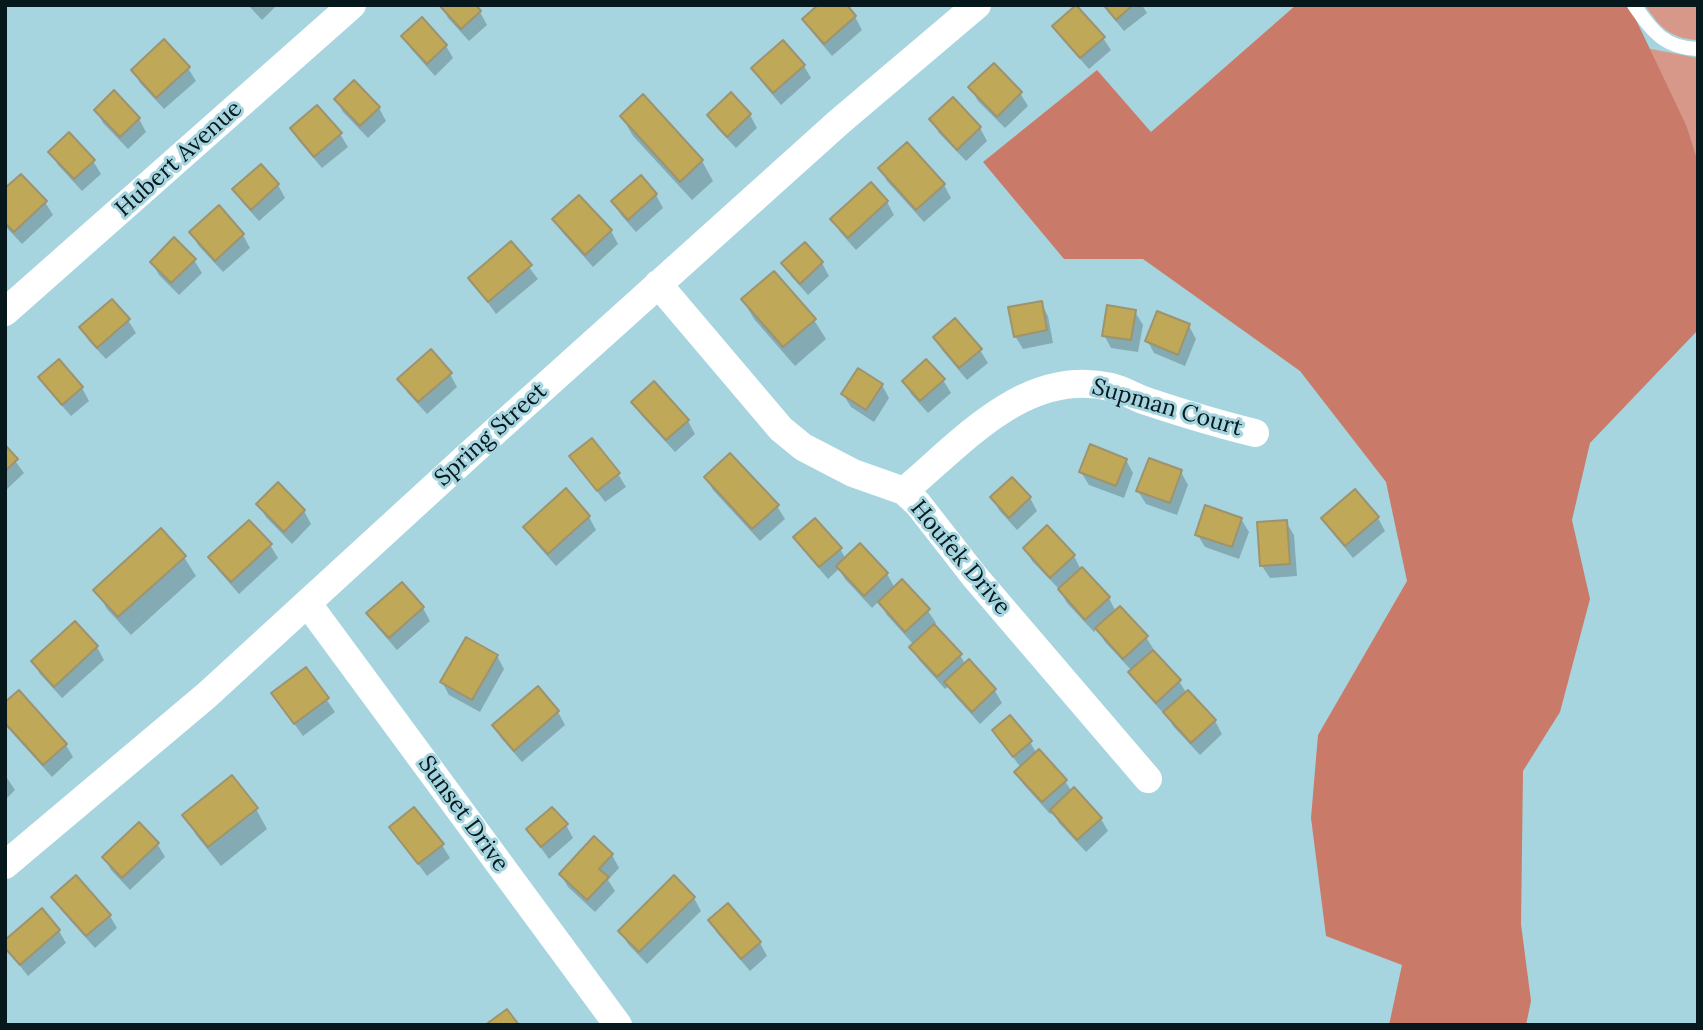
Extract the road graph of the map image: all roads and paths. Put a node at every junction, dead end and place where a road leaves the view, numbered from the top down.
1 (352, 5) edge
2 (978, 5) edge
3 (1634, 5) edge
4 (1698, 49) edge
5 (658, 284) junction
6 (5, 312) edge
7 (1255, 433) dead end
8 (904, 491) junction
9 (308, 604) junction
10 (1148, 779) dead end
11 (5, 865) edge
12 (618, 1025) edge

1 - 6 street, Hubert Avenue
2 - 5 street, Spring Street
3 - 4 lane
5 - 8 street, Houfek Drive
5 - 9 street, Spring Street
7 - 8 street, Supman Court
8 - 10 street, Houfek Drive
9 - 11 street, Spring Street
9 - 12 street, Sunset Drive

